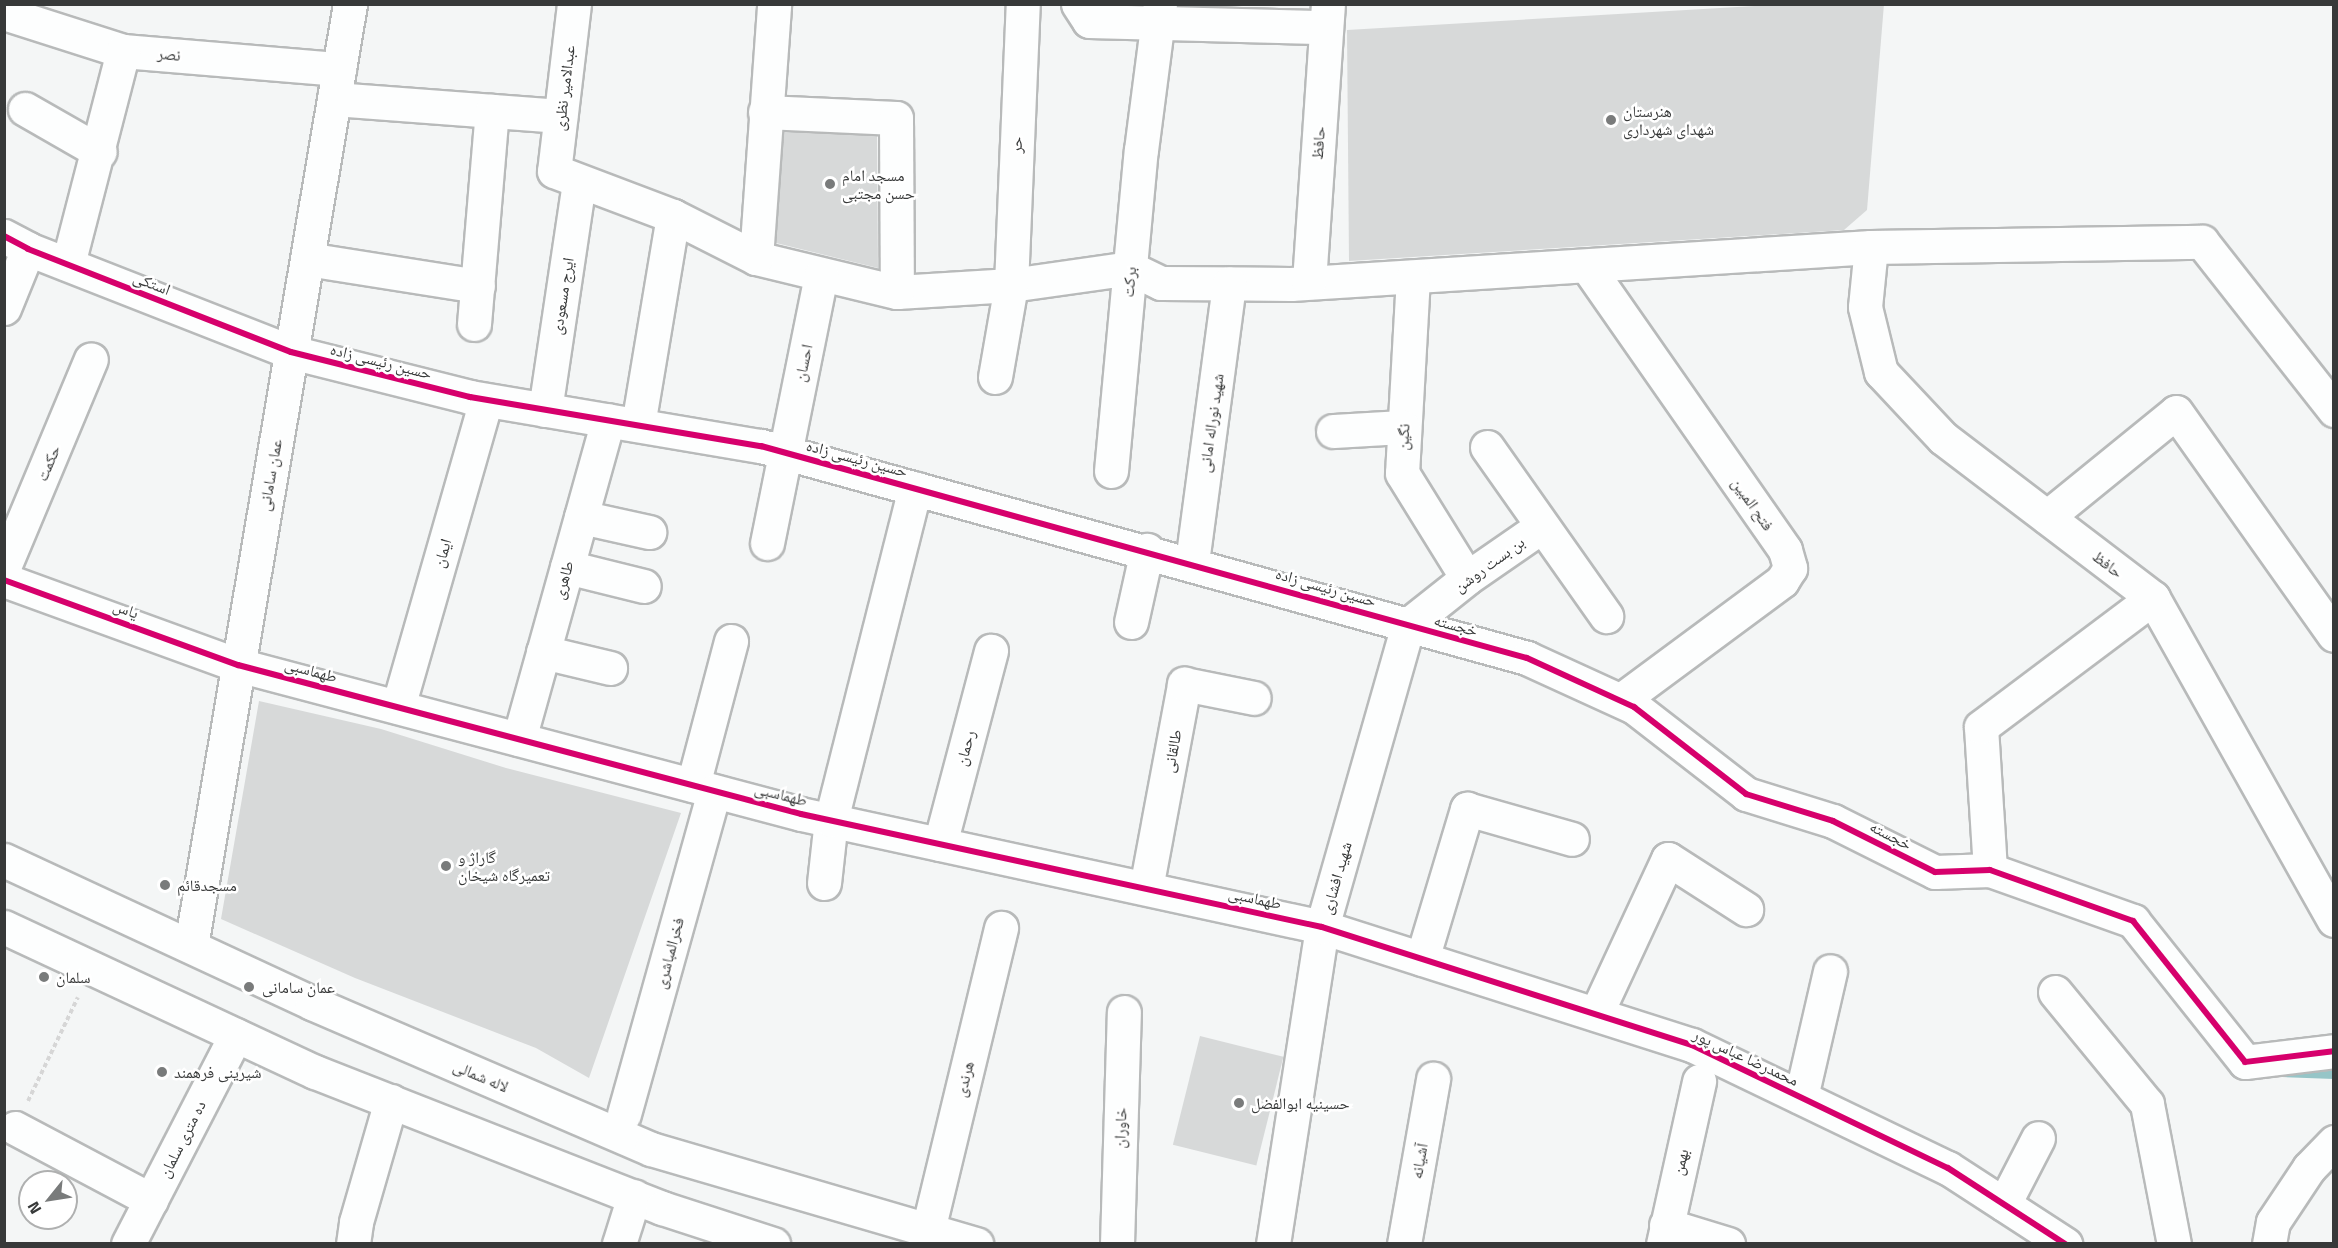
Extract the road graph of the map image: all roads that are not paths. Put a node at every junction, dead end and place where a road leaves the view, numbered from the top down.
1 (350, 4) edge
2 (574, 4) edge
3 (774, 4) edge
4 (1023, 4) edge
5 (1078, 4) edge
6 (4, 14) edge
7 (1160, 15) edge
8 (55, 16) edge
9 (1327, 16) edge
10 (123, 51) junction
11 (337, 84) junction
12 (25, 109) dead end
13 (492, 111) junction
14 (765, 112) junction
15 (560, 116) junction
16 (100, 152) junction
17 (566, 177) junction
18 (673, 216) junction
19 (16, 242) edge
20 (1871, 247) junction
21 (756, 258) junction
22 (307, 259) junction
23 (68, 264) junction
24 (1587, 267) junction
25 (1130, 268) junction
26 (821, 274) junction
27 (1413, 278) junction
28 (1309, 282) junction
29 (1229, 283) junction
30 (1011, 285) junction
31 (478, 286) junction
32 (897, 291) junction
33 (4, 308) edge
34 (474, 324) dead end
35 (291, 352) junction
36 (91, 359) dead end
37 (995, 377) dead end
38 (486, 400) junction
39 (545, 410) junction
40 (2334, 410) edge
41 (623, 423) junction
42 (1403, 427) junction
43 (1333, 431) dead end
44 (1487, 447) dead end
45 (784, 453) junction
46 (1111, 471) dead end
47 (915, 488) junction
48 (581, 517) junction
49 (2047, 518) junction
50 (1542, 526) junction
51 (649, 532) dead end
52 (767, 543) dead end
53 (1146, 550) junction
54 (1192, 562) junction
55 (4, 567) edge
56 (567, 567) junction
57 (1467, 578) junction
58 (4, 580) edge
59 (644, 586) dead end
60 (2153, 598) junction
61 (1606, 616) dead end
62 (1131, 622) dead end
63 (1408, 626) junction
64 (2334, 635) edge
65 (731, 641) dead end
66 (991, 651) dead end
67 (543, 652) junction
68 (238, 664) junction
69 (610, 668) dead end
70 (1254, 698) dead end
71 (1621, 700) junction
72 (398, 707) junction
73 (519, 739) junction
74 (703, 788) junction
75 (831, 820) junction
76 (1572, 839) dead end
77 (940, 844) junction
78 (4, 860) edge
79 (1990, 870) junction
80 (824, 883) dead end
81 (1146, 888) junction
82 (1746, 909) dead end
83 (2334, 920) edge
84 (4, 927) edge
85 (1322, 927) junction
86 (1001, 928) dead end
87 (191, 946) junction
88 (1422, 959) junction
89 (1830, 971) dead end
90 (2055, 992) dead end
91 (1124, 1012) dead end
92 (1596, 1014) junction
93 (236, 1035) junction
94 (2334, 1051) edge
95 (1433, 1079) dead end
96 (1699, 1081) dead end
97 (1801, 1097) junction
98 (391, 1101) junction
99 (624, 1114) dead end
100 (15, 1128) road end
101 (2038, 1138) dead end
102 (2334, 1142) edge
103 (634, 1196) junction
104 (151, 1200) junction
105 (2004, 1204) junction
106 (928, 1230) junction
107 (1664, 1234) edge
108 (128, 1244) edge
109 (353, 1244) edge
110 (619, 1244) edge
111 (773, 1244) edge
112 (976, 1244) edge
113 (1117, 1244) edge
114 (1273, 1244) edge
115 (1404, 1244) edge
116 (1728, 1244) edge
117 (2065, 1244) edge
118 (2174, 1244) edge
119 (2269, 1244) edge

1 - 11 street, عمان سامانی
2 - 15 street, عبدالامیر نظری
3 - 14 street
4 - 30 street, حر
5 - 7 street
6 - 8 street, نصر
7 - 9 street
7 - 25 street, برکت
8 - 10 street, نصر
9 - 28 street, حافظ
10 - 11 street, نصر
10 - 16 street
11 - 13 street, نصر
11 - 22 street, عمان سامانی
12 - 16 street
13 - 15 street, نصر
13 - 31 street
14 - 21 street
14 - 32 street
15 - 17 street, عبدالامیر نظری
16 - 23 street
17 - 18 street
17 - 39 street, ایرج مسعودی
18 - 21 street
18 - 41 street, طاهری
19 - 23 street, استکی
19 - 33 street
20 - 24 street
20 - 40 street
20 - 49 street, حافظ
21 - 26 street
22 - 31 street
22 - 35 street, عمان سامانی
23 - 35 street, استکی
24 - 27 street
24 - 71 street, فتح المبین
25 - 29 street
25 - 30 street
25 - 46 street, برکت
26 - 32 street
26 - 45 street, احسان
27 - 28 street
27 - 42 street, نگین
28 - 29 street
29 - 54 street, شهید نوراله امانی
30 - 32 street
30 - 37 street, حر
31 - 34 street
35 - 38 street, حسین رئیسی زاده
35 - 68 street, عمان سامانی
36 - 55 street, حکمت
38 - 39 street, حسین رئیسی زاده
38 - 72 street, ایمان
39 - 41 street, حسین رئیسی زاده
41 - 45 street, حسین رئیسی زاده
41 - 48 street, طاهری
42 - 43 street
42 - 57 street, نگین
44 - 50 street, بن بست روشن
45 - 47 street, حسین رئیسی زاده
45 - 52 street, احسان
47 - 53 street, حسین رئیسی زاده
47 - 75 street
48 - 51 street
48 - 56 street, طاهری
49 - 60 street, حافظ
49 - 64 street
50 - 57 street, بن بست روشن
50 - 61 street, بن بست روشن
53 - 54 street, حسین رئیسی زاده
53 - 62 street
54 - 63 street, حسین رئیسی زاده
56 - 59 street
56 - 67 street, طاهری
57 - 63 street, بن بست روشن
58 - 68 street, یاس
60 - 79 street
60 - 83 street, حافظ
63 - 71 street, خجسته
63 - 85 street, شهید افشاری
65 - 74 street, فخرالمباشری
66 - 77 street, رحمان
67 - 69 street
67 - 73 street, طاهری
68 - 72 street, طهماسبی
68 - 87 street, عمان سامانی
70 - 81 street, طالقانی
71 - 79 street, خجسته
72 - 73 street, طهماسبی
73 - 74 street, طهماسبی
74 - 75 street, طهماسبی
74 - 99 street, فخرالمباشری
75 - 77 street, طهماسبی
75 - 80 street
76 - 88 street
77 - 81 street, طهماسبی
78 - 87 street, لاله شمالی
79 - 94 street, خجسته
81 - 85 street, طهماسبی
82 - 92 street
84 - 93 street
85 - 88 street, محمدرضا عباس پور
85 - 114 street, شهید افشاری
86 - 106 street, هرندی
87 - 106 street, لاله شمالی
88 - 92 street, محمدرضا عباس پور
89 - 97 street
90 - 118 street
91 - 113 street, خاوران
92 - 97 street, محمدرضا عباس پور
93 - 98 street
93 - 104 street, ده متری سلمان
95 - 115 street, آشیانه
96 - 107 street, بهمن
97 - 105 street, محمدرضا عباس پور
98 - 103 street
98 - 109 street
100 - 104 street
101 - 105 street
102 - 119 street
103 - 110 street
103 - 111 street
104 - 108 street, ده متری سلمان
105 - 117 street, محمدرضا عباس پور
106 - 112 street, لاله شمالی
107 - 116 street

